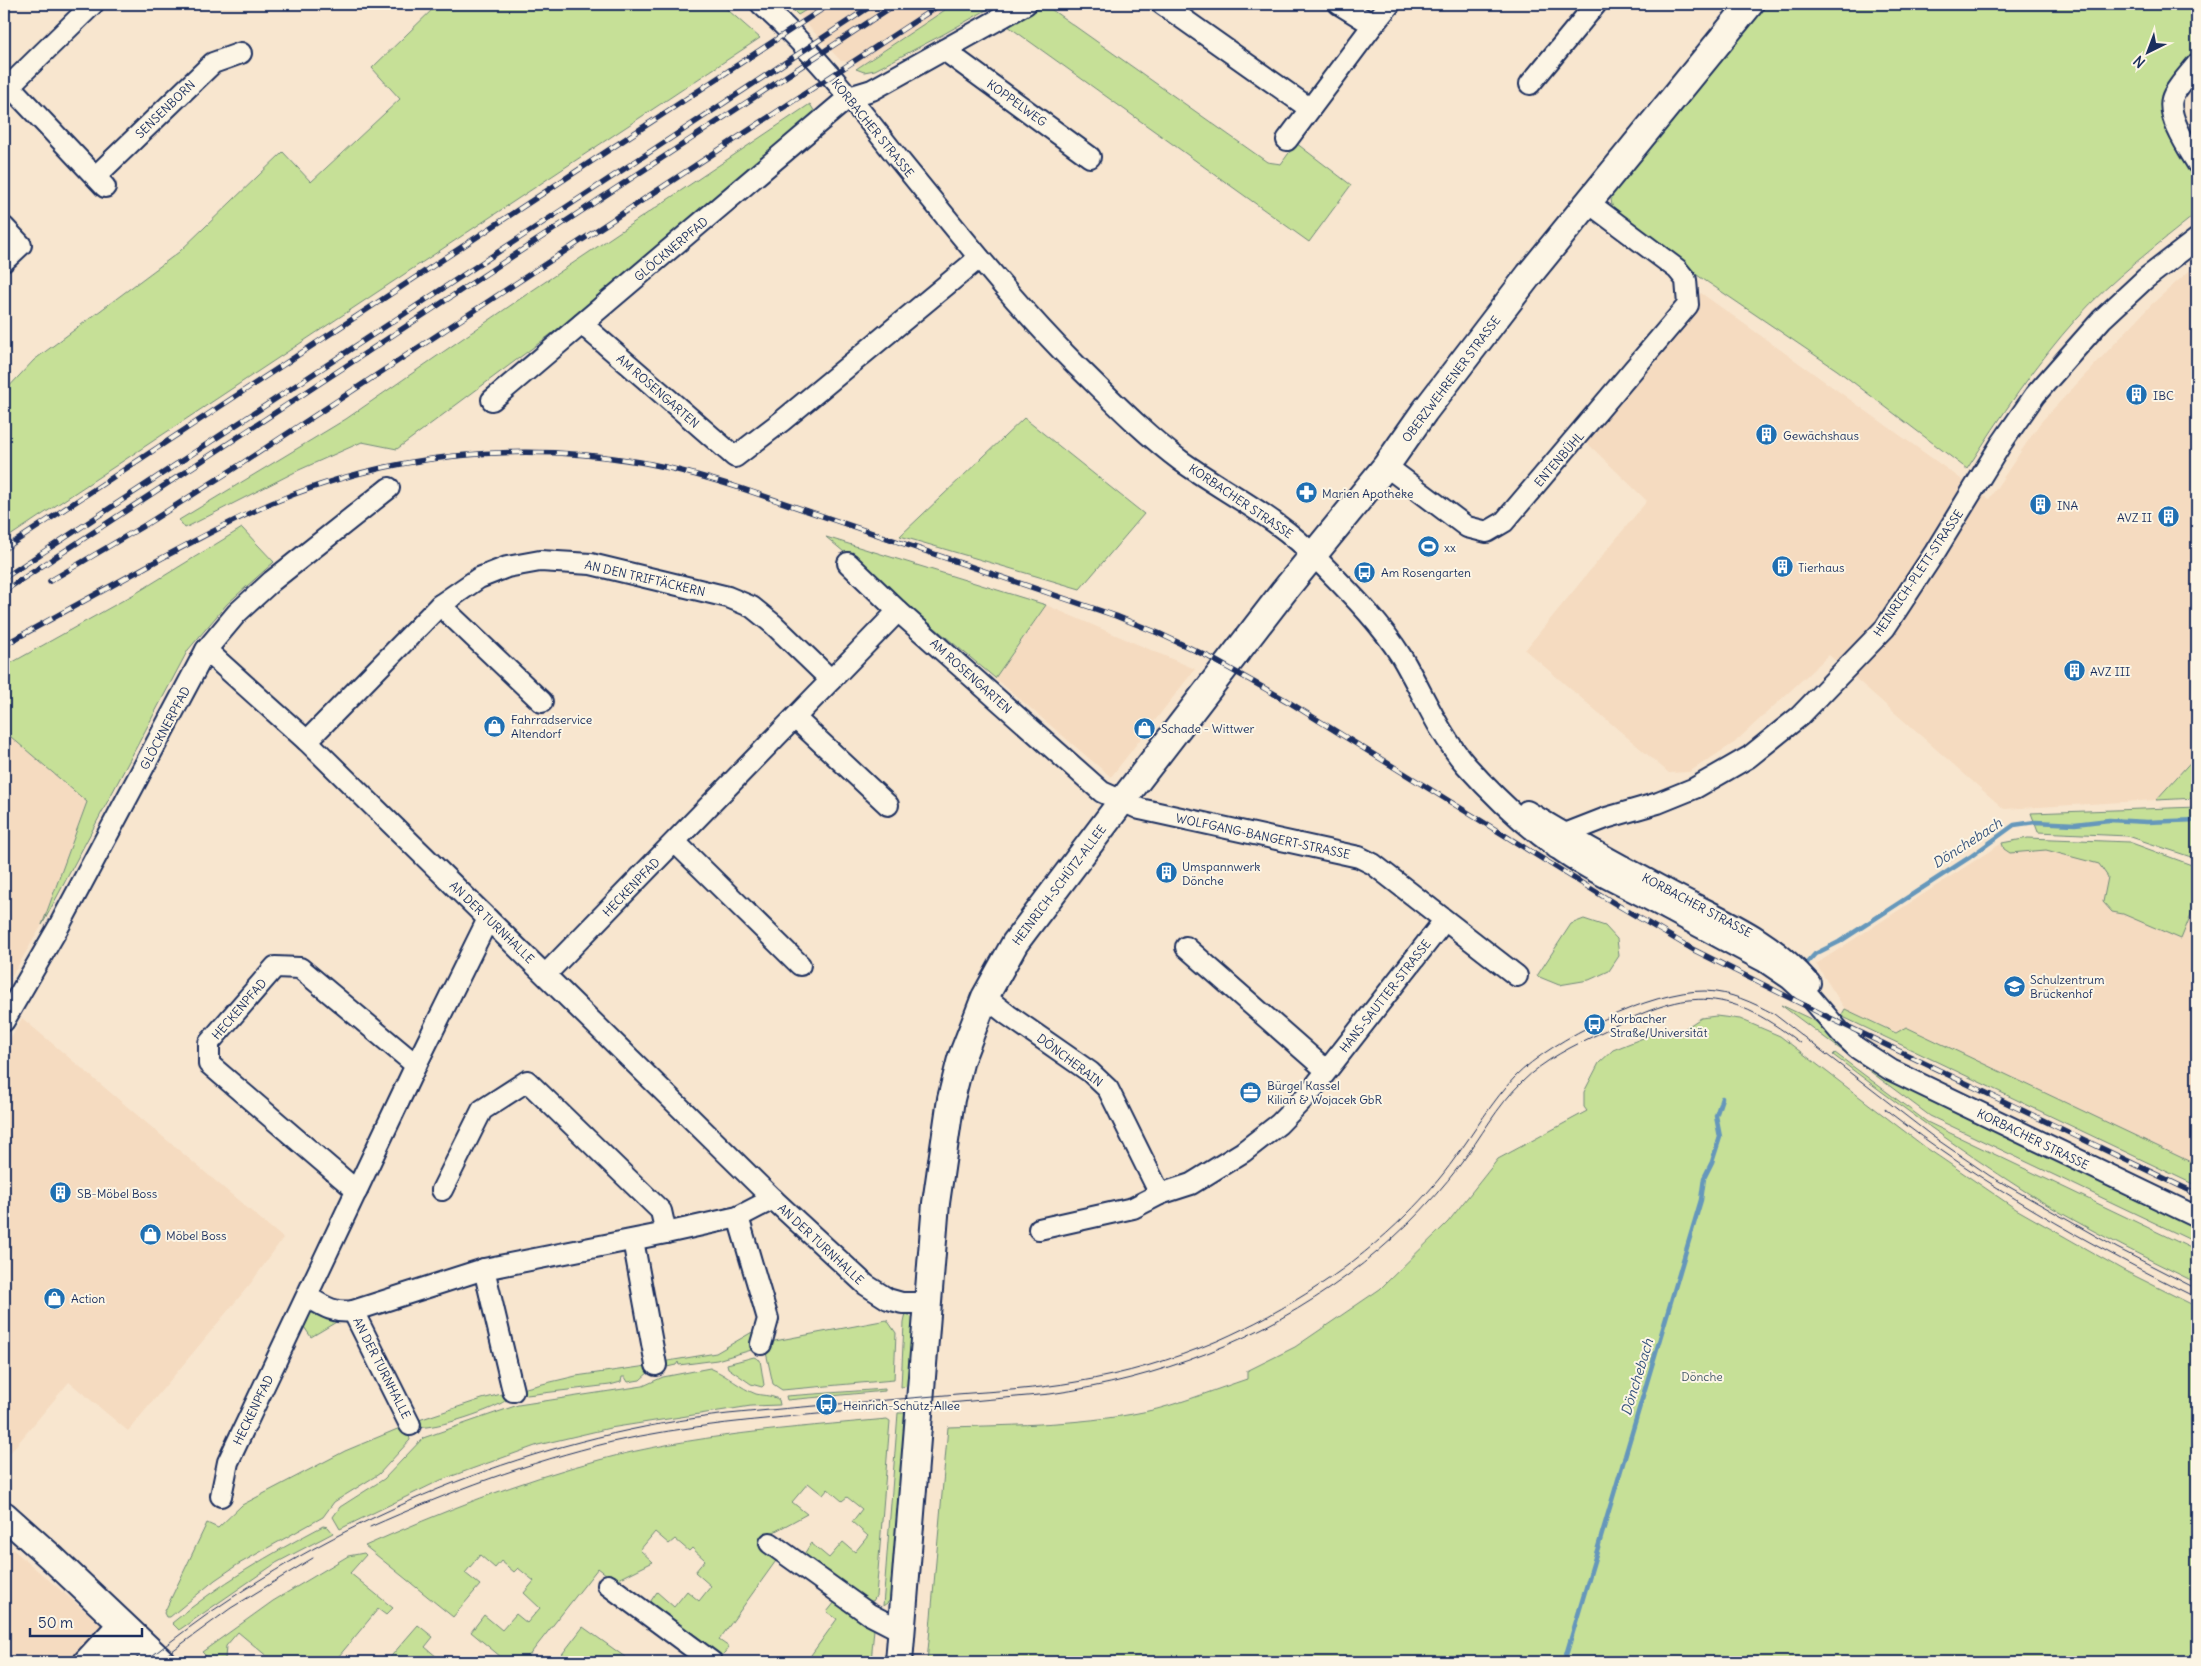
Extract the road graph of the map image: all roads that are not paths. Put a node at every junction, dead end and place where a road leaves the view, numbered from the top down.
1 (94, 4) edge
2 (761, 4) edge
3 (1026, 4) edge
4 (1162, 4) edge
5 (1339, 4) edge
6 (1390, 4) edge
7 (1596, 4) edge
8 (1750, 4) edge
9 (1373, 25) junction
10 (944, 50) junction
11 (241, 53) dead end
12 (2197, 64) edge
13 (1530, 84) dead end
14 (6, 85) edge
15 (849, 97) junction
16 (1309, 108) junction
17 (1287, 140) dead end
18 (1090, 157) dead end
19 (2197, 163) edge
20 (1589, 203) junction
21 (4, 227) edge
22 (2197, 239) edge
23 (979, 258) junction
24 (4, 261) edge
25 (582, 324) junction
26 (492, 400) dead end
27 (1386, 466) junction
28 (390, 488) dead end
29 (1314, 555) junction
30 (848, 563) dead end
31 (440, 605) junction
32 (898, 611) junction
33 (206, 650) junction
34 (831, 680) junction
35 (542, 702) dead end
36 (794, 718) junction
37 (307, 742) junction
38 (1122, 801) junction
39 (888, 805) dead end
40 (1561, 841) junction
41 (675, 842) junction
42 (488, 919) junction
43 (1444, 921) junction
44 (1186, 947) dead end
45 (800, 965) dead end
46 (546, 974) junction
47 (1517, 976) dead end
48 (985, 997) junction
49 (4, 1021) edge
50 (416, 1065) junction
51 (1326, 1070) junction
52 (442, 1190) dead end
53 (357, 1191) junction
54 (1160, 1194) junction
55 (773, 1199) junction
56 (738, 1217) junction
57 (2197, 1217) edge
58 (1039, 1229) dead end
59 (666, 1234) junction
60 (633, 1240) junction
61 (484, 1269) junction
62 (308, 1297) junction
63 (926, 1304) junction
64 (353, 1311) junction
65 (762, 1344) dead end
66 (656, 1365) dead end
67 (513, 1391) dead end
68 (410, 1425) dead end
69 (221, 1496) dead end
70 (4, 1515) edge
71 (770, 1543) dead end
72 (608, 1586) dead end
73 (902, 1631) junction
74 (129, 1632) junction
75 (87, 1662) edge
76 (113, 1662) edge
77 (162, 1662) edge
78 (712, 1662) edge
79 (899, 1662) edge

1 - 14 street
2 - 15 street, KORBACHER STRASSE
3 - 10 street
4 - 16 street
5 - 9 street
6 - 9 street
7 - 13 street
8 - 20 main road, OBERZWEHRENER STRASSE
9 - 16 street
10 - 15 street
10 - 18 street, KOPPELWEG
11 - 14 street, SENSENBORN
12 - 19 street
15 - 23 street, KORBACHER STRASSE
15 - 25 street, GLÖCKNERPFAD
16 - 17 street
20 - 27 main road, OBERZWEHRENER STRASSE
20 - 27 street, ENTENBÜHL
21 - 24 street
22 - 40 street, HEINRICH-PLETT-STRASSE
23 - 25 street, AM ROSENGARTEN
23 - 29 street, KORBACHER STRASSE
25 - 26 street, GLÖCKNERPFAD
27 - 29 main road, OBERZWEHRENER STRASSE
28 - 33 street, GLÖCKNERPFAD
29 - 38 main road, HEINRICH-SCHÜTZ-ALLEE
29 - 40 street, KORBACHER STRASSE
30 - 32 street, AM ROSENGARTEN
31 - 34 street, AN DEN TRIFTÄCKERN
31 - 35 street
31 - 37 street, AN DEN TRIFTÄCKERN
32 - 34 street, HECKENPFAD
32 - 38 street, AM ROSENGARTEN
33 - 37 street, AN DER TURNHALLE
33 - 49 street, GLÖCKNERPFAD
34 - 36 street, HECKENPFAD
36 - 39 street
36 - 41 street, HECKENPFAD
37 - 42 street, AN DER TURNHALLE
38 - 43 street, WOLFGANG-BANGERT-STRASSE
38 - 48 main road, HEINRICH-SCHÜTZ-ALLEE
40 - 57 street, KORBACHER STRASSE
41 - 45 street
41 - 46 street, HECKENPFAD
42 - 46 street, AN DER TURNHALLE
42 - 50 street, HECKENPFAD
43 - 47 street, WOLFGANG-BANGERT-STRASSE
43 - 51 street, HANS-SAUTTER-STRASSE
44 - 51 street
46 - 55 street, AN DER TURNHALLE
48 - 54 street, DÖNCHERAIN
48 - 63 main road, HEINRICH-SCHÜTZ-ALLEE
50 - 53 street, HECKENPFAD
50 - 53 street, HECKENPFAD
51 - 54 street, HANS-SAUTTER-STRASSE
52 - 59 street
53 - 62 street, HECKENPFAD
54 - 58 street, HANS-SAUTTER-STRASSE
55 - 56 street, AN DER TURNHALLE
55 - 63 street, AN DER TURNHALLE
56 - 59 street, AN DER TURNHALLE
56 - 65 street
59 - 60 street, AN DER TURNHALLE
60 - 61 street, AN DER TURNHALLE
60 - 66 street
61 - 64 street, AN DER TURNHALLE
61 - 67 street
62 - 64 street, AN DER TURNHALLE
62 - 69 street, HECKENPFAD
63 - 73 main road, HEINRICH-SCHÜTZ-ALLEE
64 - 68 street, AN DER TURNHALLE
70 - 74 main road
71 - 73 street
72 - 78 street
73 - 79 main road, HEINRICH-SCHÜTZ-ALLEE
74 - 75 main road
74 - 76 main road
74 - 77 main road

